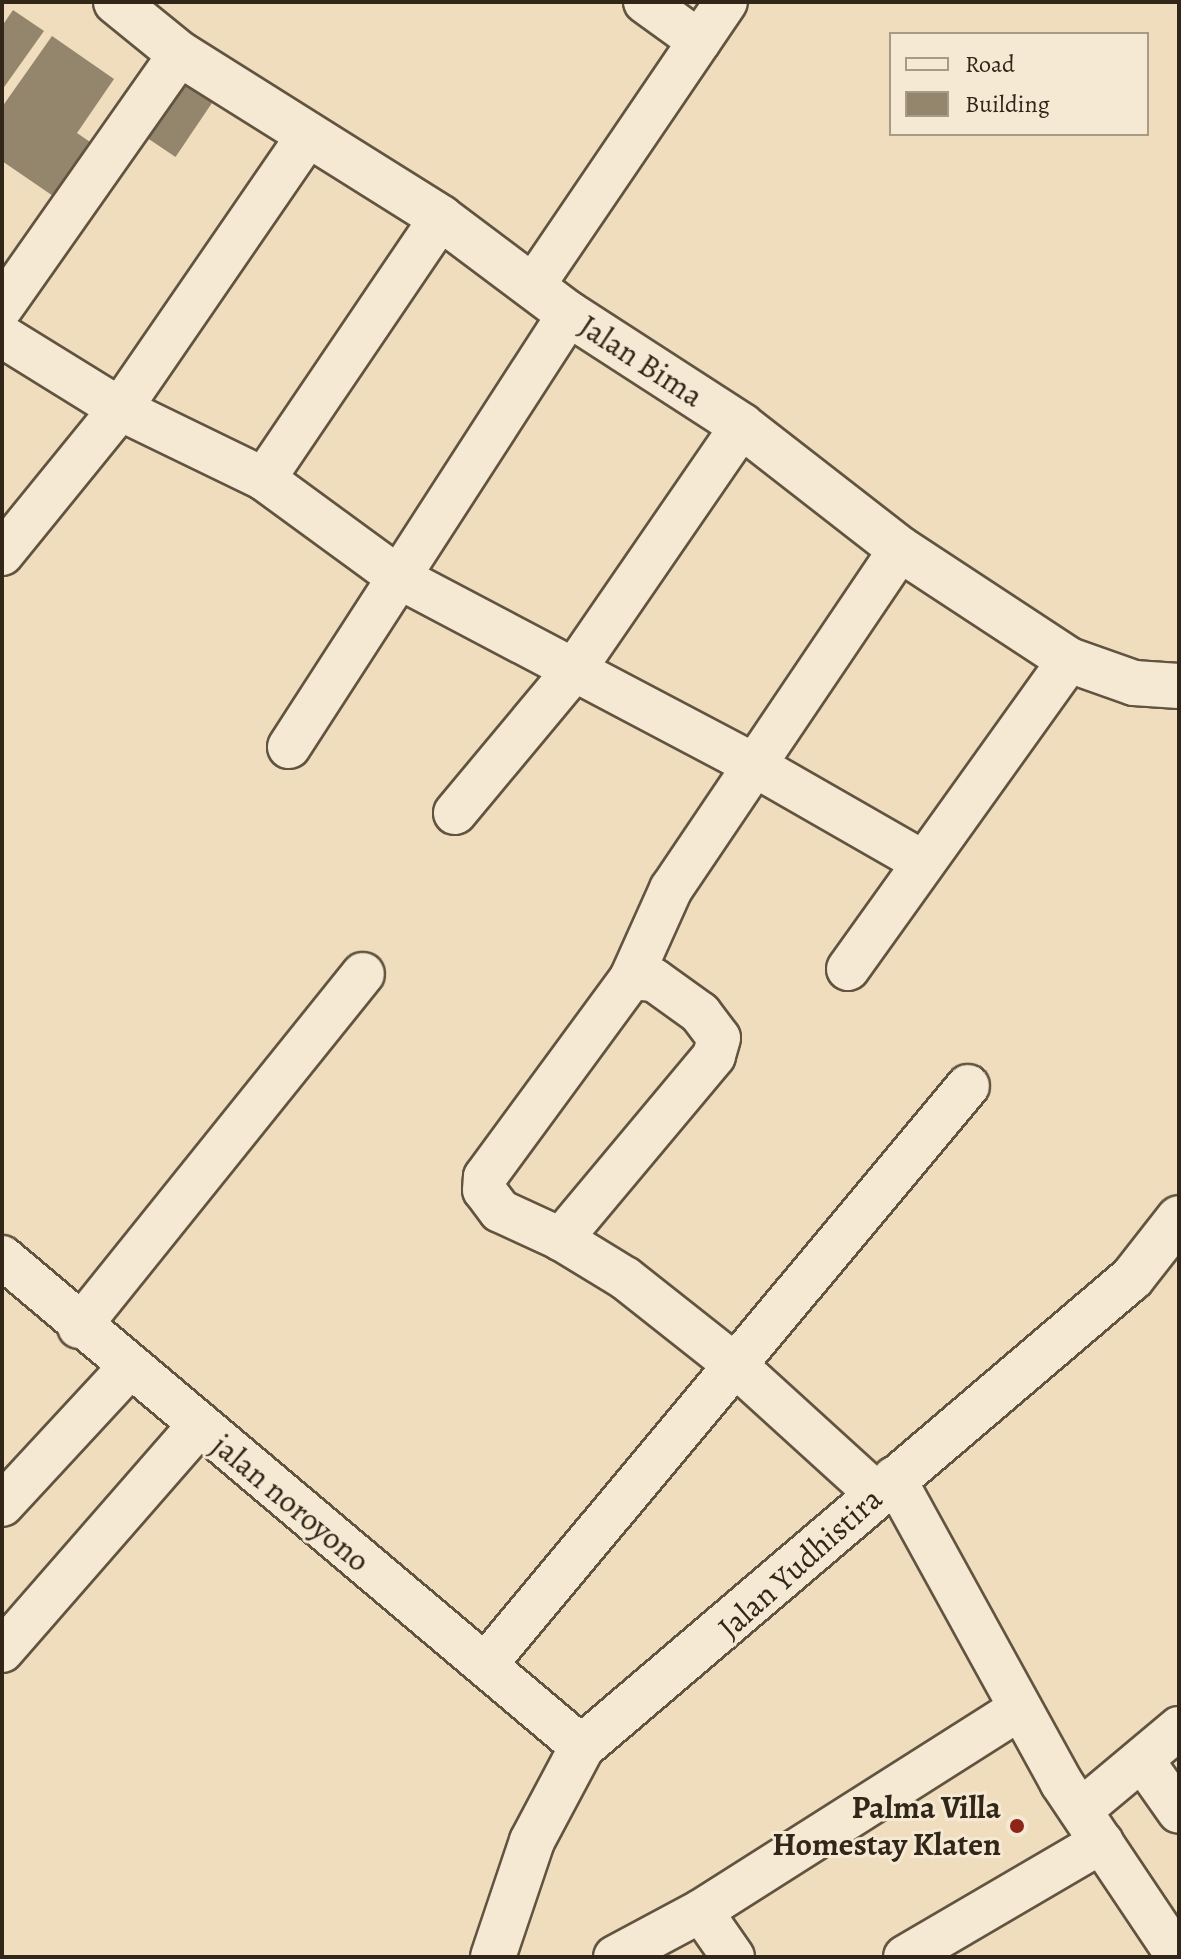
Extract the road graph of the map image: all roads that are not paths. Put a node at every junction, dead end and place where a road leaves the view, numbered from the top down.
1 (116, 2) edge
2 (645, 2) edge
3 (726, 2) edge
4 (699, 41) junction
5 (180, 54) junction
6 (308, 135) junction
7 (441, 218) junction
8 (533, 286) junction
9 (2, 307) edge
10 (569, 314) junction
11 (2, 336) edge
12 (120, 409) junction
13 (742, 426) junction
14 (264, 479) junction
15 (900, 549) junction
16 (2, 554) edge
17 (398, 577) junction
18 (1069, 660) junction
19 (574, 670) junction
20 (1179, 686) edge
21 (289, 747) dead end
22 (752, 764) junction
23 (455, 813) dead end
24 (923, 862) junction
25 (848, 969) dead end
26 (363, 974) dead end
27 (631, 978) junction
28 (968, 1086) dead end
29 (1179, 1218) edge
30 (561, 1239) junction
31 (2, 1257) edge
32 (79, 1327) junction
33 (734, 1364) junction
34 (130, 1367) junction
35 (198, 1426) junction
36 (885, 1486) junction
37 (2, 1505) edge
38 (2, 1651) edge
39 (485, 1665) junction
40 (1019, 1709) junction
41 (1179, 1728) edge
42 (582, 1747) junction
43 (1143, 1761) junction
44 (1179, 1812) edge
45 (1091, 1826) junction
46 (701, 1911) junction
47 (493, 1957) edge
48 (615, 1957) edge
49 (733, 1957) edge
50 (905, 1957) edge
51 (1178, 1957) edge

1 - 5 street, Jalan Bima
2 - 4 street
3 - 4 street
4 - 8 street
5 - 6 street, Jalan Bima
5 - 9 street
6 - 7 street, Jalan Bima
6 - 12 street
7 - 8 street, Jalan Bima
7 - 14 street
8 - 10 street, Jalan Bima
10 - 13 street, Jalan Bima
10 - 17 street
11 - 12 street
12 - 14 street
12 - 16 street
13 - 15 street, Jalan Bima
13 - 19 street
14 - 17 street
15 - 18 street, Jalan Bima
15 - 22 street
17 - 19 street
17 - 21 street
18 - 20 street, Jalan Bima
18 - 24 street
19 - 22 street
19 - 23 street
22 - 24 street
22 - 27 street
24 - 25 street
26 - 32 street
27 - 30 street
27 - 30 street
28 - 33 street
29 - 36 street, Jalan Yudhistira
30 - 33 street
31 - 32 street, jalan noroyono
32 - 34 street, jalan noroyono
33 - 36 street
33 - 39 street
34 - 35 street, jalan noroyono
34 - 37 street
35 - 38 street
35 - 39 street, jalan noroyono
36 - 40 street
36 - 42 street, Jalan Yudhistira
39 - 42 street, jalan noroyono
40 - 45 street
40 - 46 street
41 - 43 street
42 - 47 street, Jalan Yudhistira
43 - 44 street
43 - 45 street
45 - 50 street
45 - 51 street
46 - 48 street
46 - 49 street

